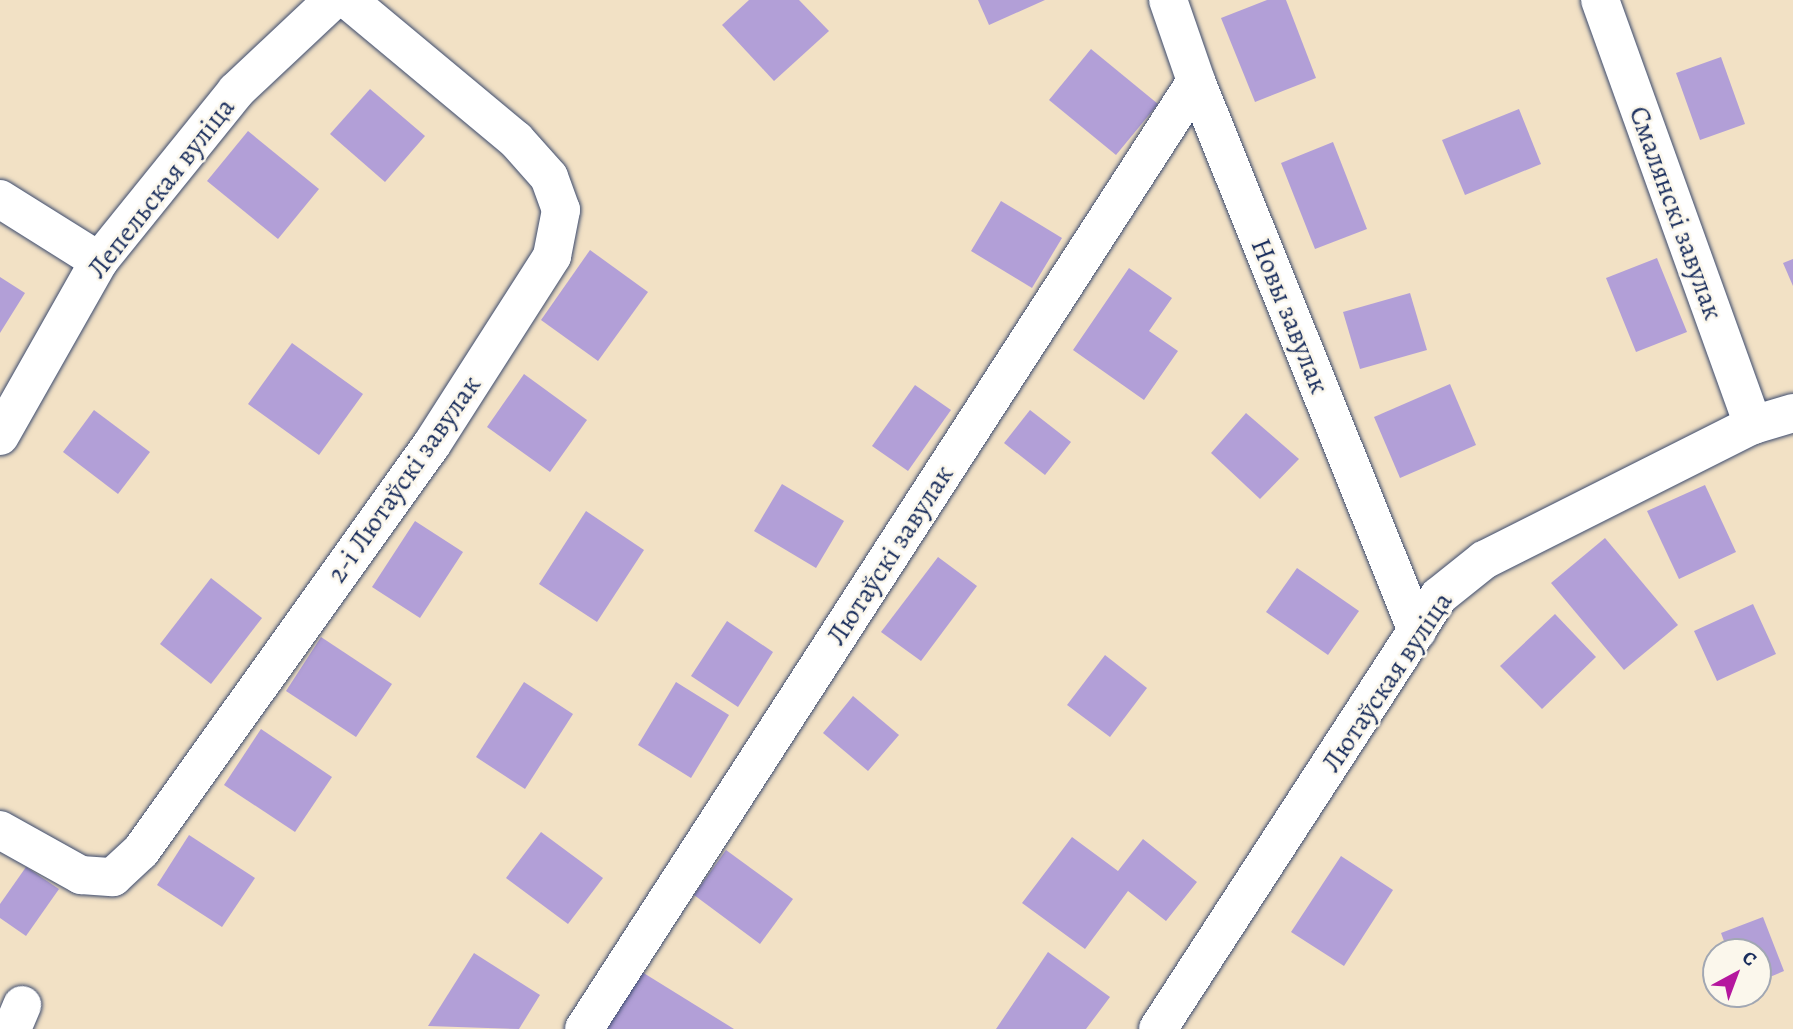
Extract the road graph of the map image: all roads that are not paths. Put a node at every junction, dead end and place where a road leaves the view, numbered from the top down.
1 (332, 0) edge
2 (348, 0) edge
3 (1168, 0) edge
4 (1600, 0) edge
5 (1196, 81) junction
6 (0, 199) edge
7 (99, 261) junction
8 (1793, 413) edge
9 (1753, 425) junction
10 (0, 436) edge
11 (1417, 631) junction
12 (0, 830) edge
13 (584, 1029) edge
14 (1158, 1029) edge

1 - 7 street, Лепельская вуліца
2 - 12 street, 2-і Лютаўскі завулак
3 - 5 street, Новы завулак
4 - 9 street, Смалянскі завулак
5 - 11 street, Новы завулак
5 - 13 street, Лютаўскі завулак
6 - 7 street
7 - 10 street, Лепельская вуліца
8 - 9 street, Лютаўская вуліца
9 - 11 street, Лютаўская вуліца
11 - 14 street, Лютаўская вуліца

